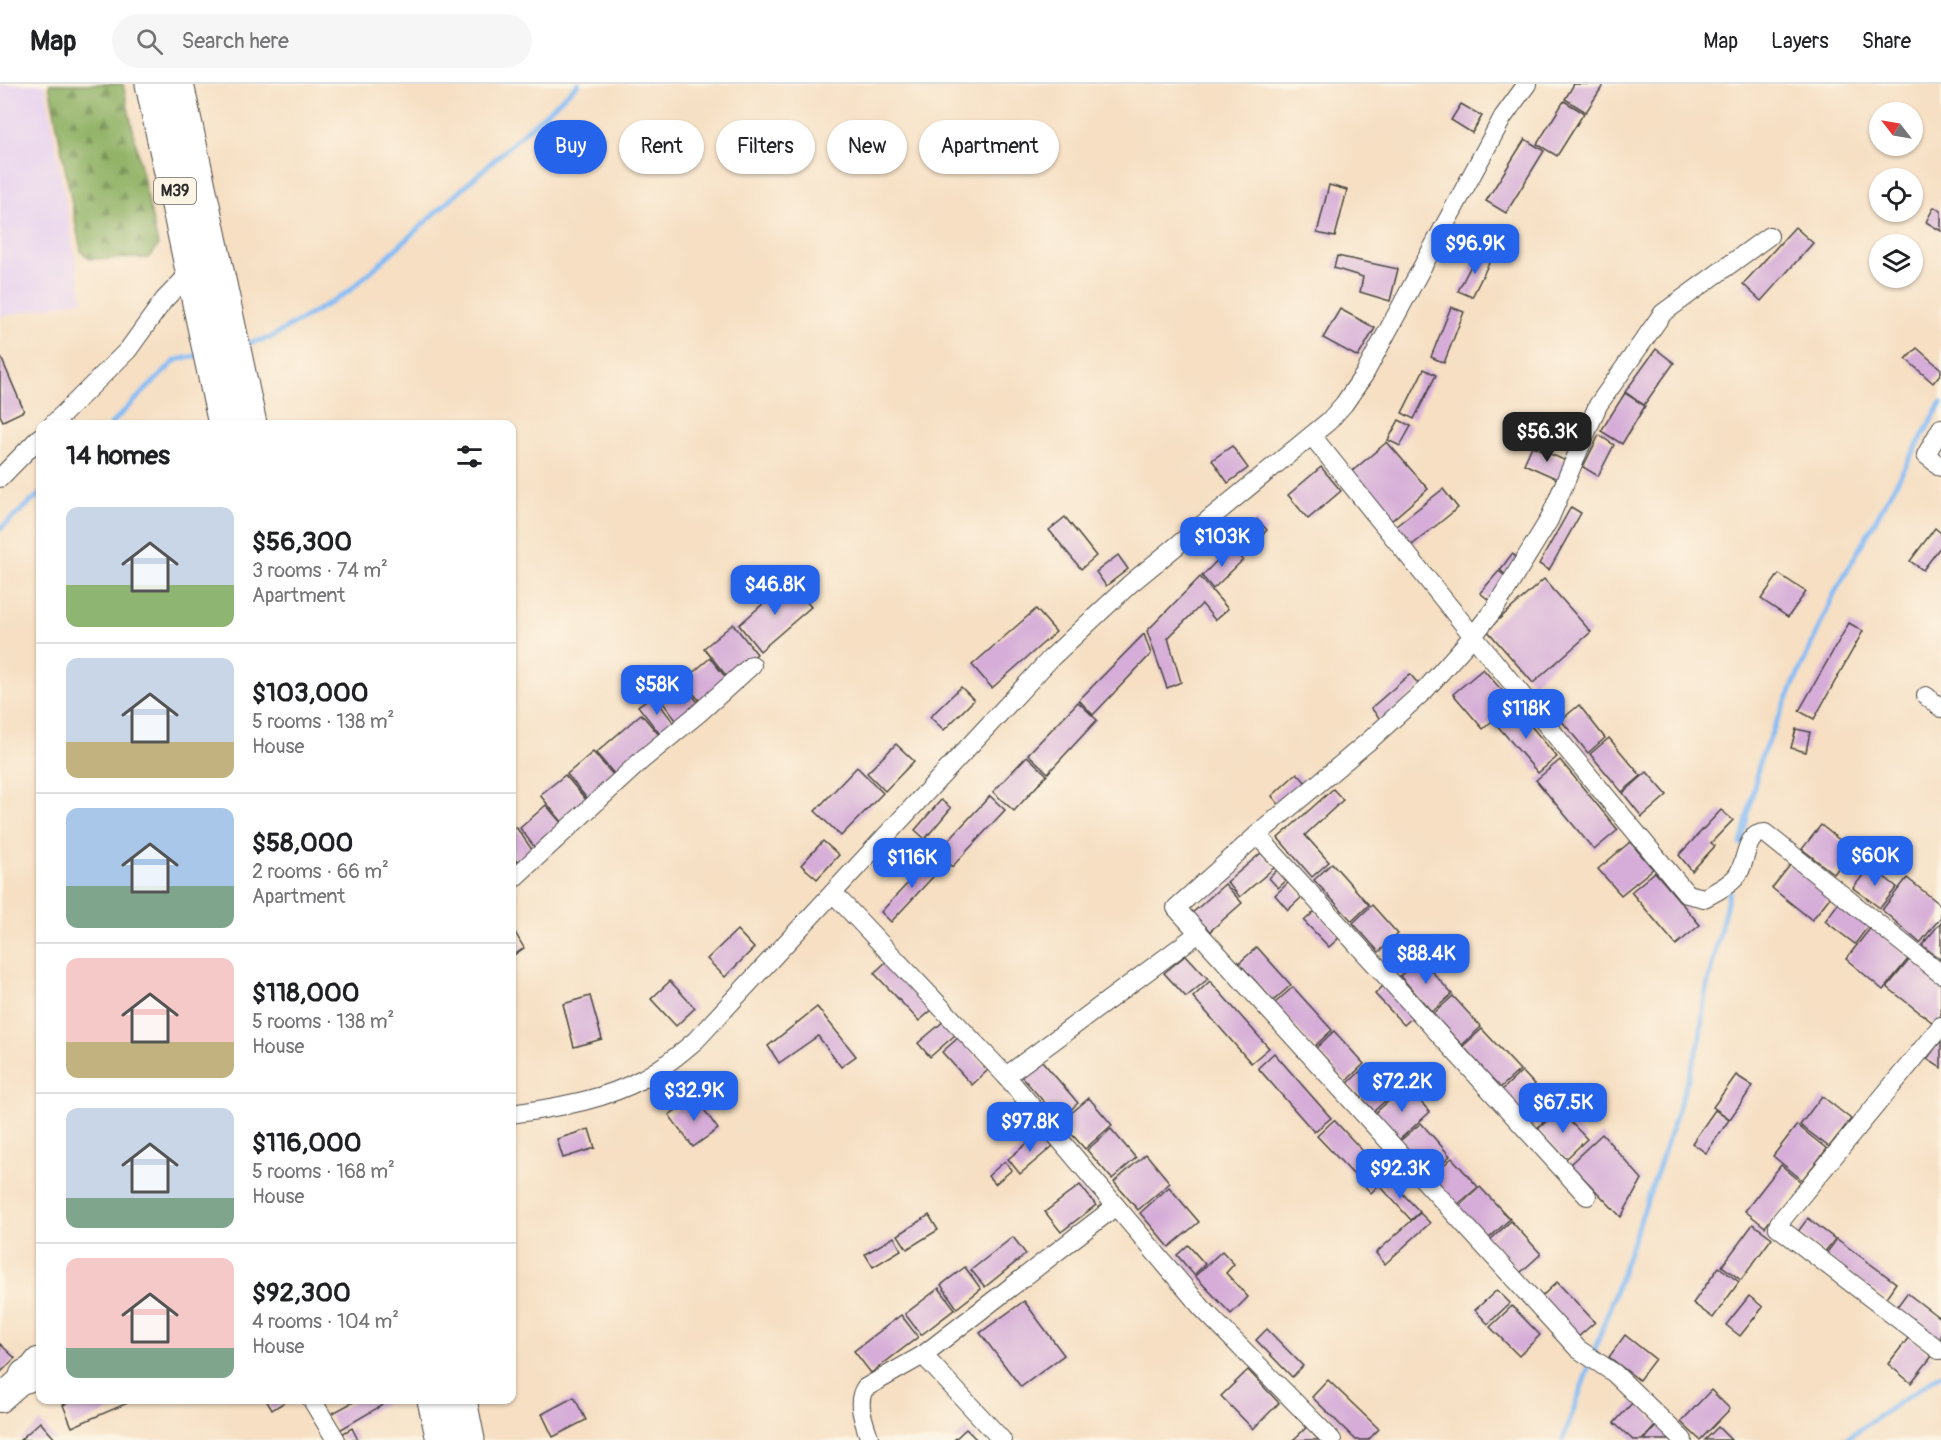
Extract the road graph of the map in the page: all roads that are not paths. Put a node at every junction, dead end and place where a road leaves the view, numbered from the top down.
1 (153, 84) edge
2 (177, 84) edge
3 (1527, 84) edge
4 (1769, 236) dead end
5 (204, 287) junction
6 (228, 379) junction
7 (57, 420) edge
8 (225, 420) edge
9 (248, 420) edge
10 (1941, 428) edge
11 (1312, 436) junction
12 (36, 441) edge
13 (1941, 467) edge
14 (0, 478) edge
15 (1473, 636) junction
16 (752, 665) dead end
17 (1926, 696) dead end
18 (1941, 708) edge
19 (1257, 835) junction
20 (516, 876) edge
21 (833, 893) junction
22 (1199, 933) junction
23 (1941, 974) edge
24 (1941, 1026) edge
25 (1006, 1076) junction
26 (516, 1113) edge
27 (1587, 1196) dead end
28 (1116, 1206) junction
29 (1939, 1350) dead end
30 (922, 1355) junction
31 (36, 1367) edge
32 (0, 1399) edge
33 (314, 1404) edge
34 (435, 1404) edge
35 (461, 1404) edge
36 (336, 1440) edge
37 (442, 1440) edge
38 (468, 1440) edge
39 (870, 1440) edge
40 (1002, 1440) edge
41 (1332, 1440) edge
42 (1683, 1440) edge

1 - 5 highway, M39
2 - 5 highway, M39
3 - 11 street
4 - 15 street
5 - 6 highway, M39
5 - 7 street
6 - 8 highway, M39
6 - 9 highway, M39
10 - 13 street
11 - 15 street
11 - 21 street
12 - 14 street
15 - 19 street
15 - 23 street
16 - 20 street
17 - 18 street
19 - 22 street
19 - 27 street
21 - 25 street
21 - 26 street
22 - 25 street
22 - 42 street
24 - 29 street
25 - 28 street
28 - 30 street
28 - 41 street
30 - 39 street
30 - 40 street
31 - 32 main road
33 - 36 street
34 - 37 highway
35 - 38 highway

